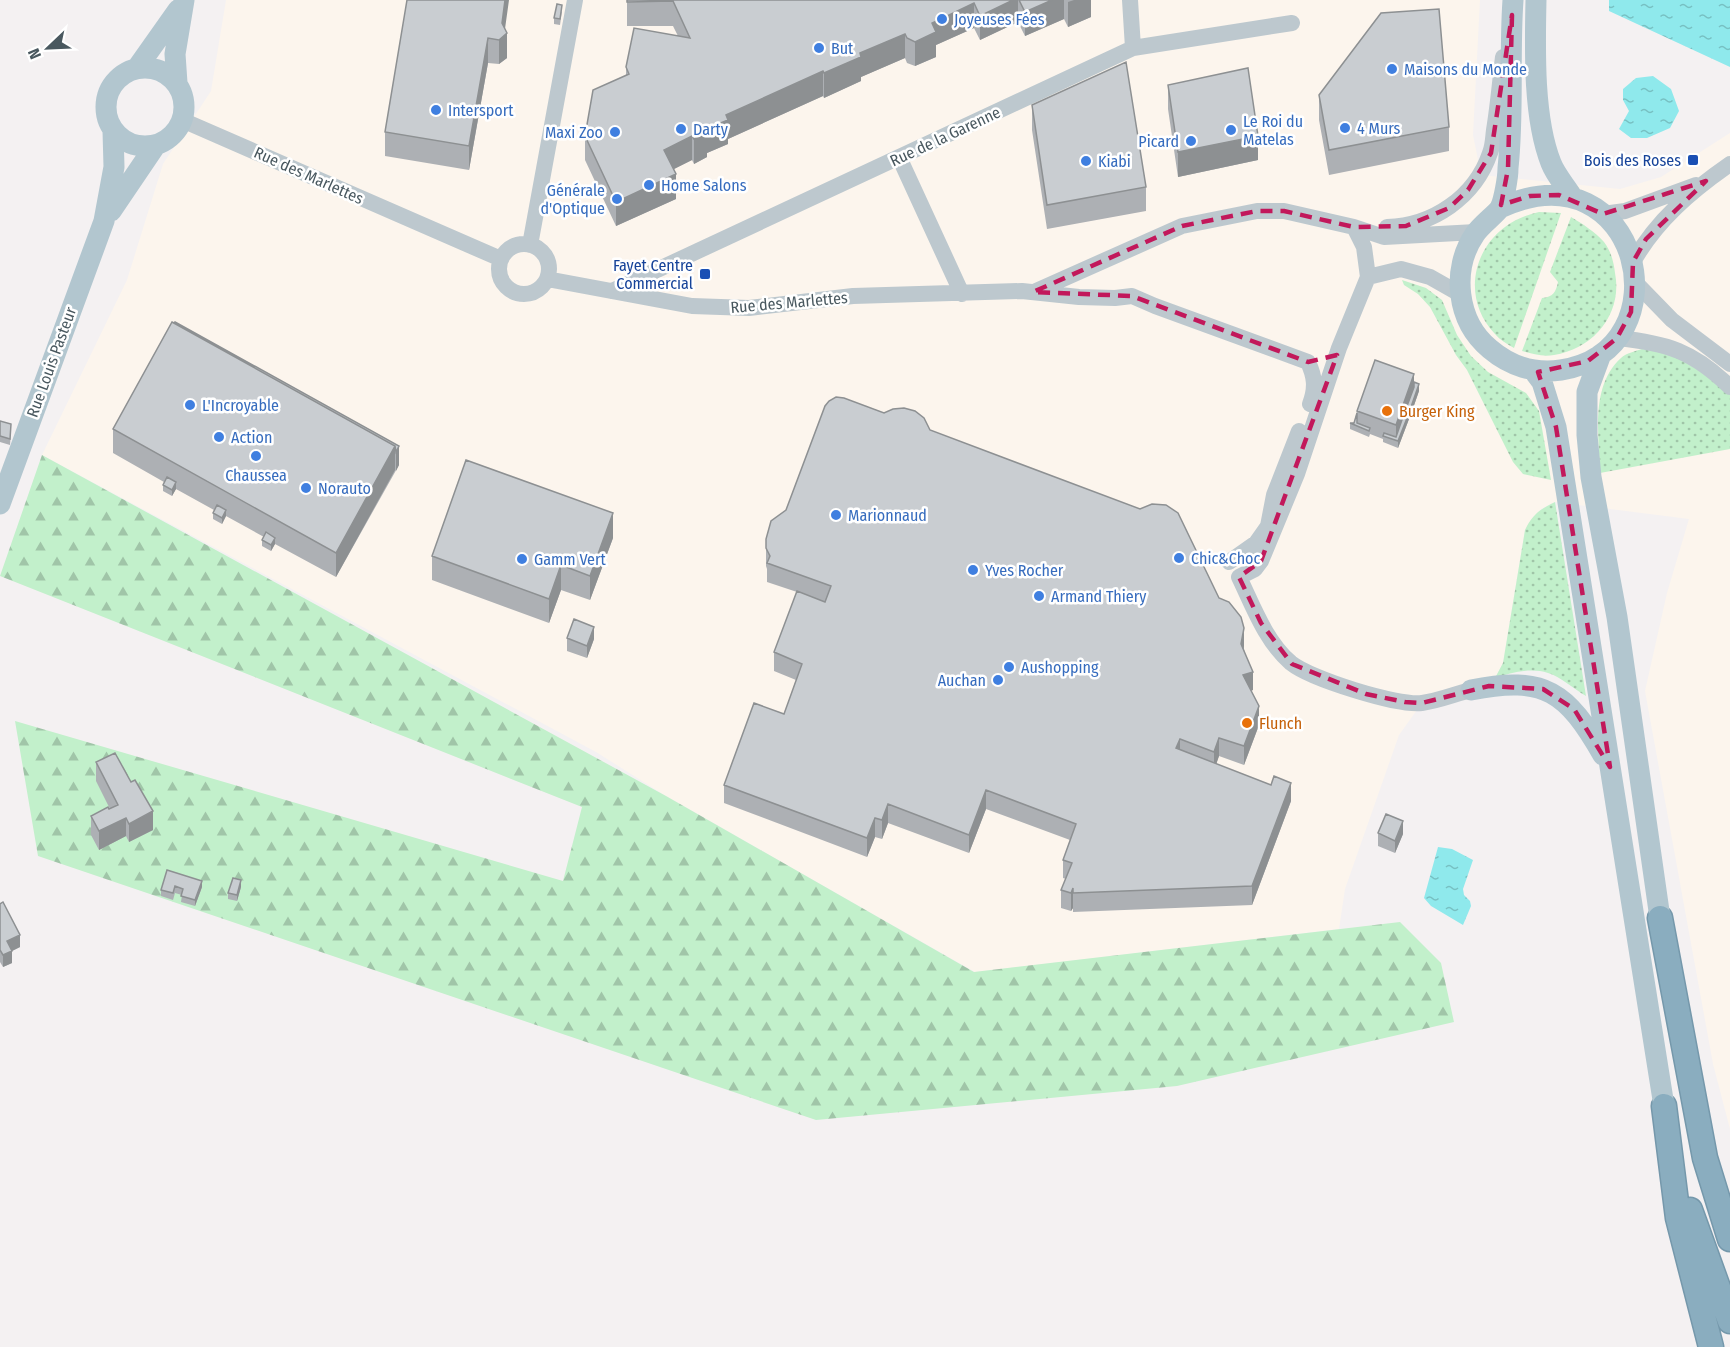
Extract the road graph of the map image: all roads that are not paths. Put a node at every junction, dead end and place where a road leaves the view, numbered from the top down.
1 (575, 0) edge
2 (1130, 0) edge
3 (1536, 0) edge
4 (183, 1) edge
5 (1512, 7) edge
6 (1292, 23) dead end
7 (1133, 48) junction
8 (137, 68) junction
9 (177, 83) junction
10 (182, 120) junction
11 (113, 130) junction
12 (155, 146) junction
13 (899, 157) junction
14 (1730, 164) edge
15 (1706, 181) junction
16 (1573, 198) junction
17 (1500, 208) junction
18 (1603, 214) junction
19 (104, 222) junction
20 (1354, 227) junction
21 (1476, 232) junction
22 (530, 245) junction
23 (501, 259) junction
24 (1635, 273) junction
25 (1368, 277) junction
26 (547, 279) junction
27 (612, 291) junction
28 (1033, 292) junction
29 (962, 294) junction
30 (1460, 294) junction
31 (1617, 338) junction
32 (1339, 348) junction
33 (1601, 354) junction
34 (1308, 362) junction
35 (1730, 364) edge
36 (1533, 370) junction
37 (1730, 387) edge
38 (0, 504) edge
39 (1229, 562) dead end
40 (1471, 690) joint
41 (1610, 767) junction
42 (1660, 918) joint
43 (1664, 1106) junction
44 (1730, 1239) edge
45 (1730, 1321) edge
46 (1711, 1347) edge

1 - 22 street
2 - 7 street
3 - 16 main road
4 - 8 main road
4 - 9 main road
5 - 17 main road
5 - 20 street
6 - 7 street, Rue de la Garenne
7 - 13 street, Rue de la Garenne
8 - 9 main road
8 - 11 main road
9 - 10 main road
10 - 12 main road
10 - 23 street, Rue des Marlettes
11 - 12 main road
11 - 19 main road, Rue Louis Pasteur
12 - 19 main road, Rue Louis Pasteur
13 - 27 street, Rue de la Garenne
13 - 29 street
14 - 15 street
15 - 18 street
15 - 24 street
16 - 17 main road
16 - 18 main road
17 - 21 main road
18 - 24 main road
19 - 38 main road, Rue Louis Pasteur
20 - 21 street
20 - 25 street
20 - 28 street, Rue des Marlettes
21 - 30 main road
22 - 23 street
22 - 26 street
23 - 26 street
24 - 31 main road
24 - 35 street
25 - 30 street
25 - 32 street
26 - 27 street, Rue des Marlettes
27 - 29 street, Rue des Marlettes
28 - 29 street, Rue des Marlettes
28 - 34 street, Rue des Marlettes
30 - 36 main road
31 - 33 main road
31 - 37 street
32 - 34 street
32 - 40 street
33 - 36 main road
33 - 42 main road
34 - 39 street
36 - 41 main road
40 - 41 main road
41 - 43 main road
42 - 44 highway
43 - 45 highway
43 - 46 highway

